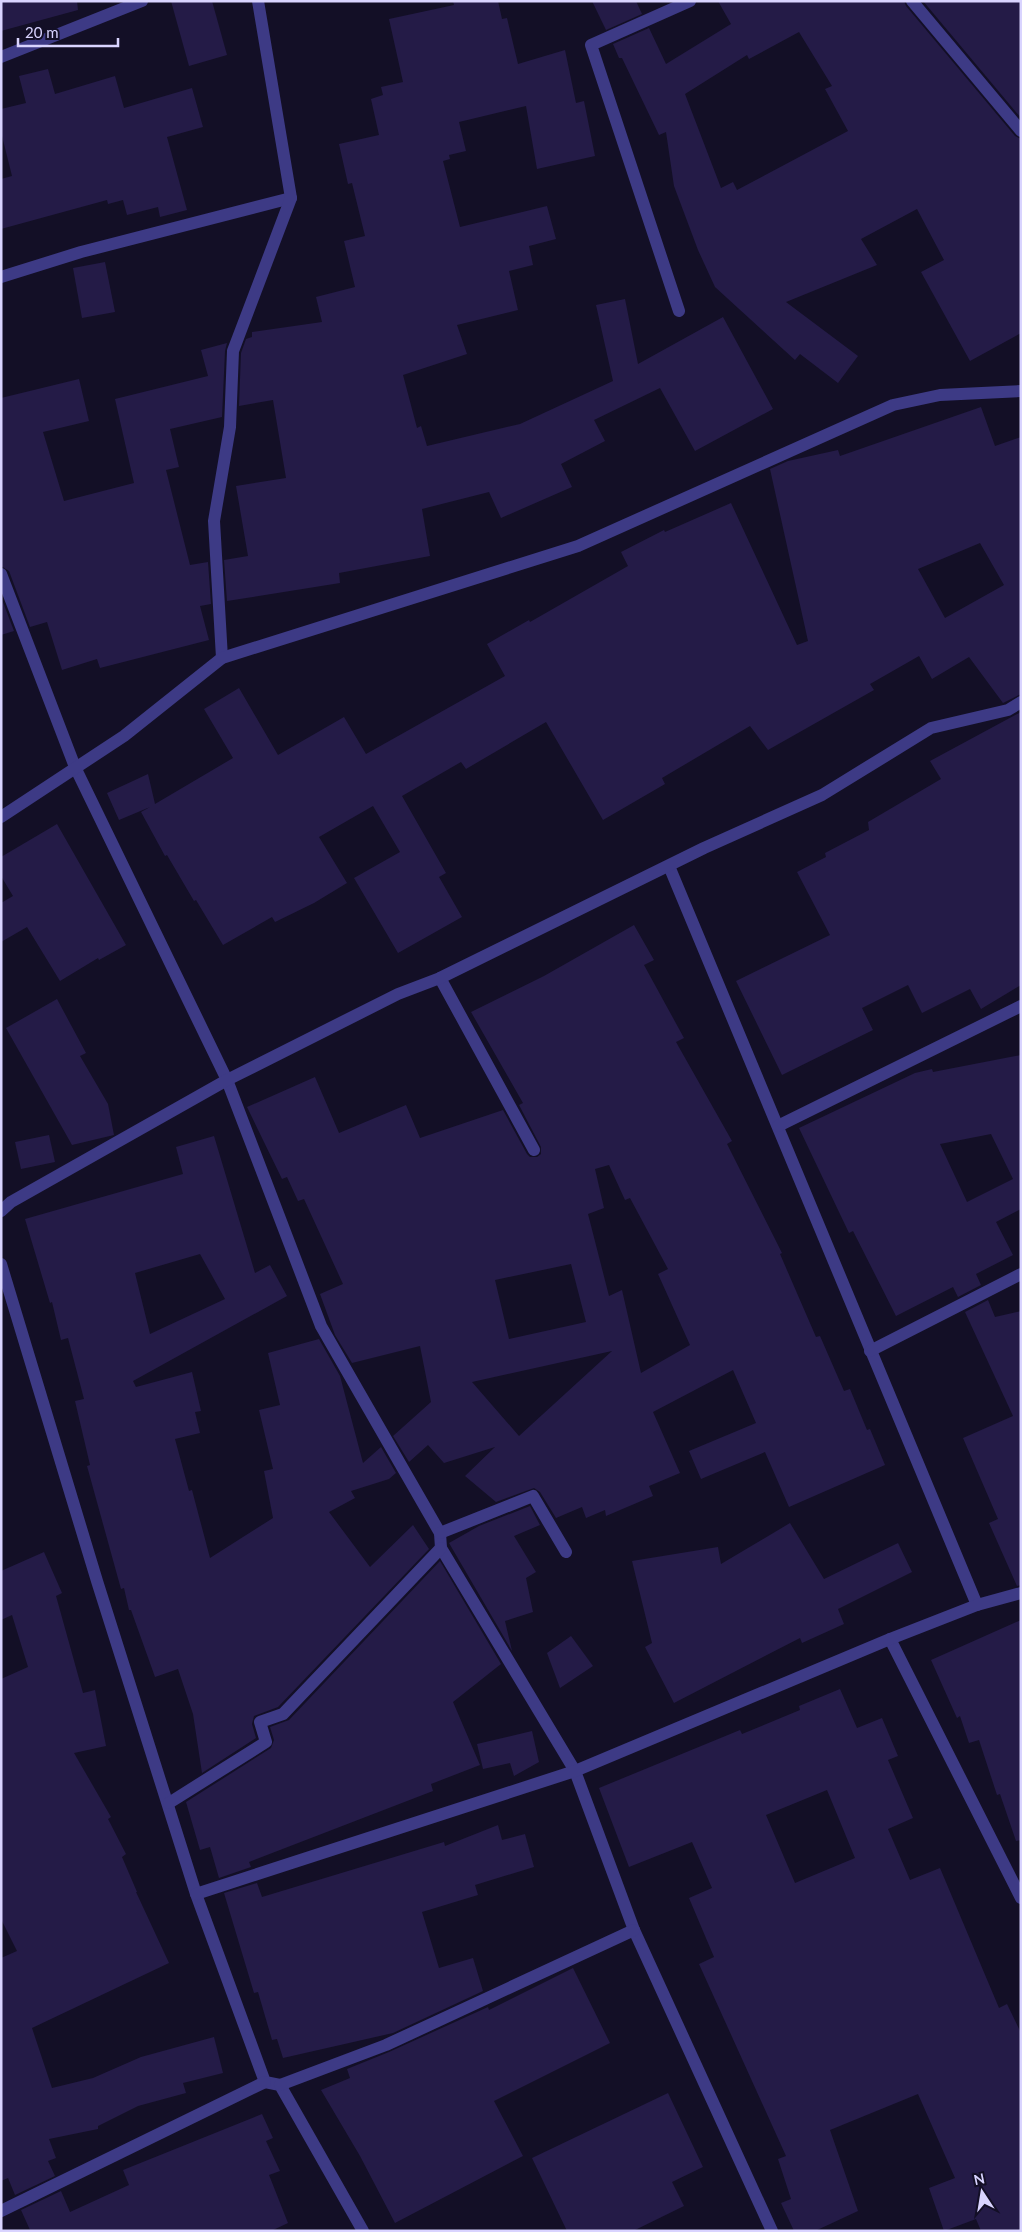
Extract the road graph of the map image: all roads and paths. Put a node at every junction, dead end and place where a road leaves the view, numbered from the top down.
1 (142, 1) edge
2 (258, 1) edge
3 (690, 1) edge
4 (912, 1) edge
5 (1, 57) edge
6 (1021, 131) edge
7 (291, 198) junction
8 (1, 277) edge
9 (679, 311) dead end
10 (1021, 391) edge
11 (1, 574) edge
12 (222, 658) junction
13 (1021, 702) edge
14 (74, 767) junction
15 (1, 818) edge
16 (669, 866) junction
17 (440, 978) junction
18 (1021, 1006) edge
19 (227, 1080) junction
20 (778, 1126) junction
21 (534, 1150) dead end
22 (1, 1211) edge
23 (1, 1264) edge
24 (1021, 1274) edge
25 (870, 1351) junction
26 (440, 1533) junction
27 (440, 1548) junction
28 (566, 1552) dead end
29 (1021, 1593) edge
30 (977, 1605) junction
31 (890, 1639) junction
32 (575, 1771) junction
33 (169, 1803) junction
34 (196, 1894) junction
35 (1021, 1898) edge
36 (634, 1930) junction
37 (264, 2082) junction
38 (280, 2085) junction
39 (1, 2211) edge
40 (363, 2231) edge
41 (772, 2231) edge

1 - 5 street
2 - 7 street
3 - 9 street
4 - 6 street
7 - 8 street
7 - 12 street
10 - 12 street
11 - 14 street
12 - 14 street
13 - 16 street
14 - 15 street
14 - 19 street
16 - 17 street
16 - 20 street
17 - 19 street
17 - 21 street
18 - 20 street
19 - 22 street
19 - 26 street
20 - 25 street
23 - 33 street
24 - 25 street
25 - 30 street
26 - 27 street
26 - 28 street
27 - 32 street
27 - 33 street
29 - 30 street
30 - 31 street
31 - 32 street
31 - 35 street
32 - 34 street
32 - 36 street
33 - 34 street
34 - 37 street
36 - 38 street
36 - 41 street
37 - 38 street
37 - 39 street
38 - 40 street

